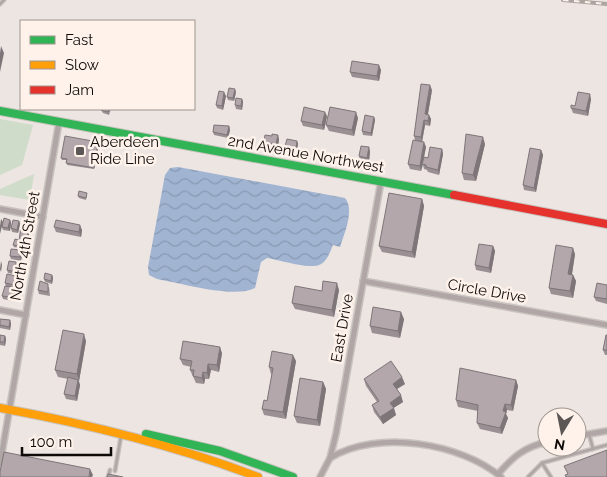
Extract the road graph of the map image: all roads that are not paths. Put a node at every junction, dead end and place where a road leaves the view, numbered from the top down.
1 (4, 0) edge
2 (0, 4) edge
3 (0, 111) edge
4 (60, 122) junction
5 (382, 181) junction
6 (0, 209) edge
7 (43, 217) junction
8 (607, 224) edge
9 (363, 281) junction
10 (0, 310) edge
11 (26, 315) junction
12 (607, 325) edge
13 (0, 408) edge
14 (10, 410) junction
15 (607, 430) edge
16 (122, 432) junction
17 (589, 434) joint
18 (537, 444) edge
19 (607, 445) edge
20 (593, 449) junction
21 (330, 458) junction
22 (542, 463) junction
23 (0, 464) edge
24 (110, 470) dead end
25 (115, 472) dead end
26 (500, 476) edge
27 (108, 477) edge
28 (258, 477) edge
29 (293, 477) edge
30 (320, 477) edge
31 (529, 477) edge
32 (551, 477) edge

1 - 2 lane
3 - 4 street, 2nd Avenue Northwest
4 - 5 street, 2nd Avenue Northwest
4 - 7 street, North 4th Street
5 - 8 street, 2nd Avenue Northwest
5 - 9 street, East Drive
6 - 7 street
7 - 11 street, North 4th Street
9 - 12 street, Circle Drive
9 - 21 street, East Drive
10 - 11 street
11 - 14 street, North 4th Street
13 - 14 street
14 - 16 street
14 - 23 street, North 4th Street
15 - 17 street
16 - 25 lane
16 - 28 street
16 - 29 street
17 - 20 lane
18 - 26 street
19 - 20 lane
20 - 22 lane
21 - 26 street
21 - 30 street, East Drive
22 - 31 lane
22 - 32 lane
24 - 27 lane

